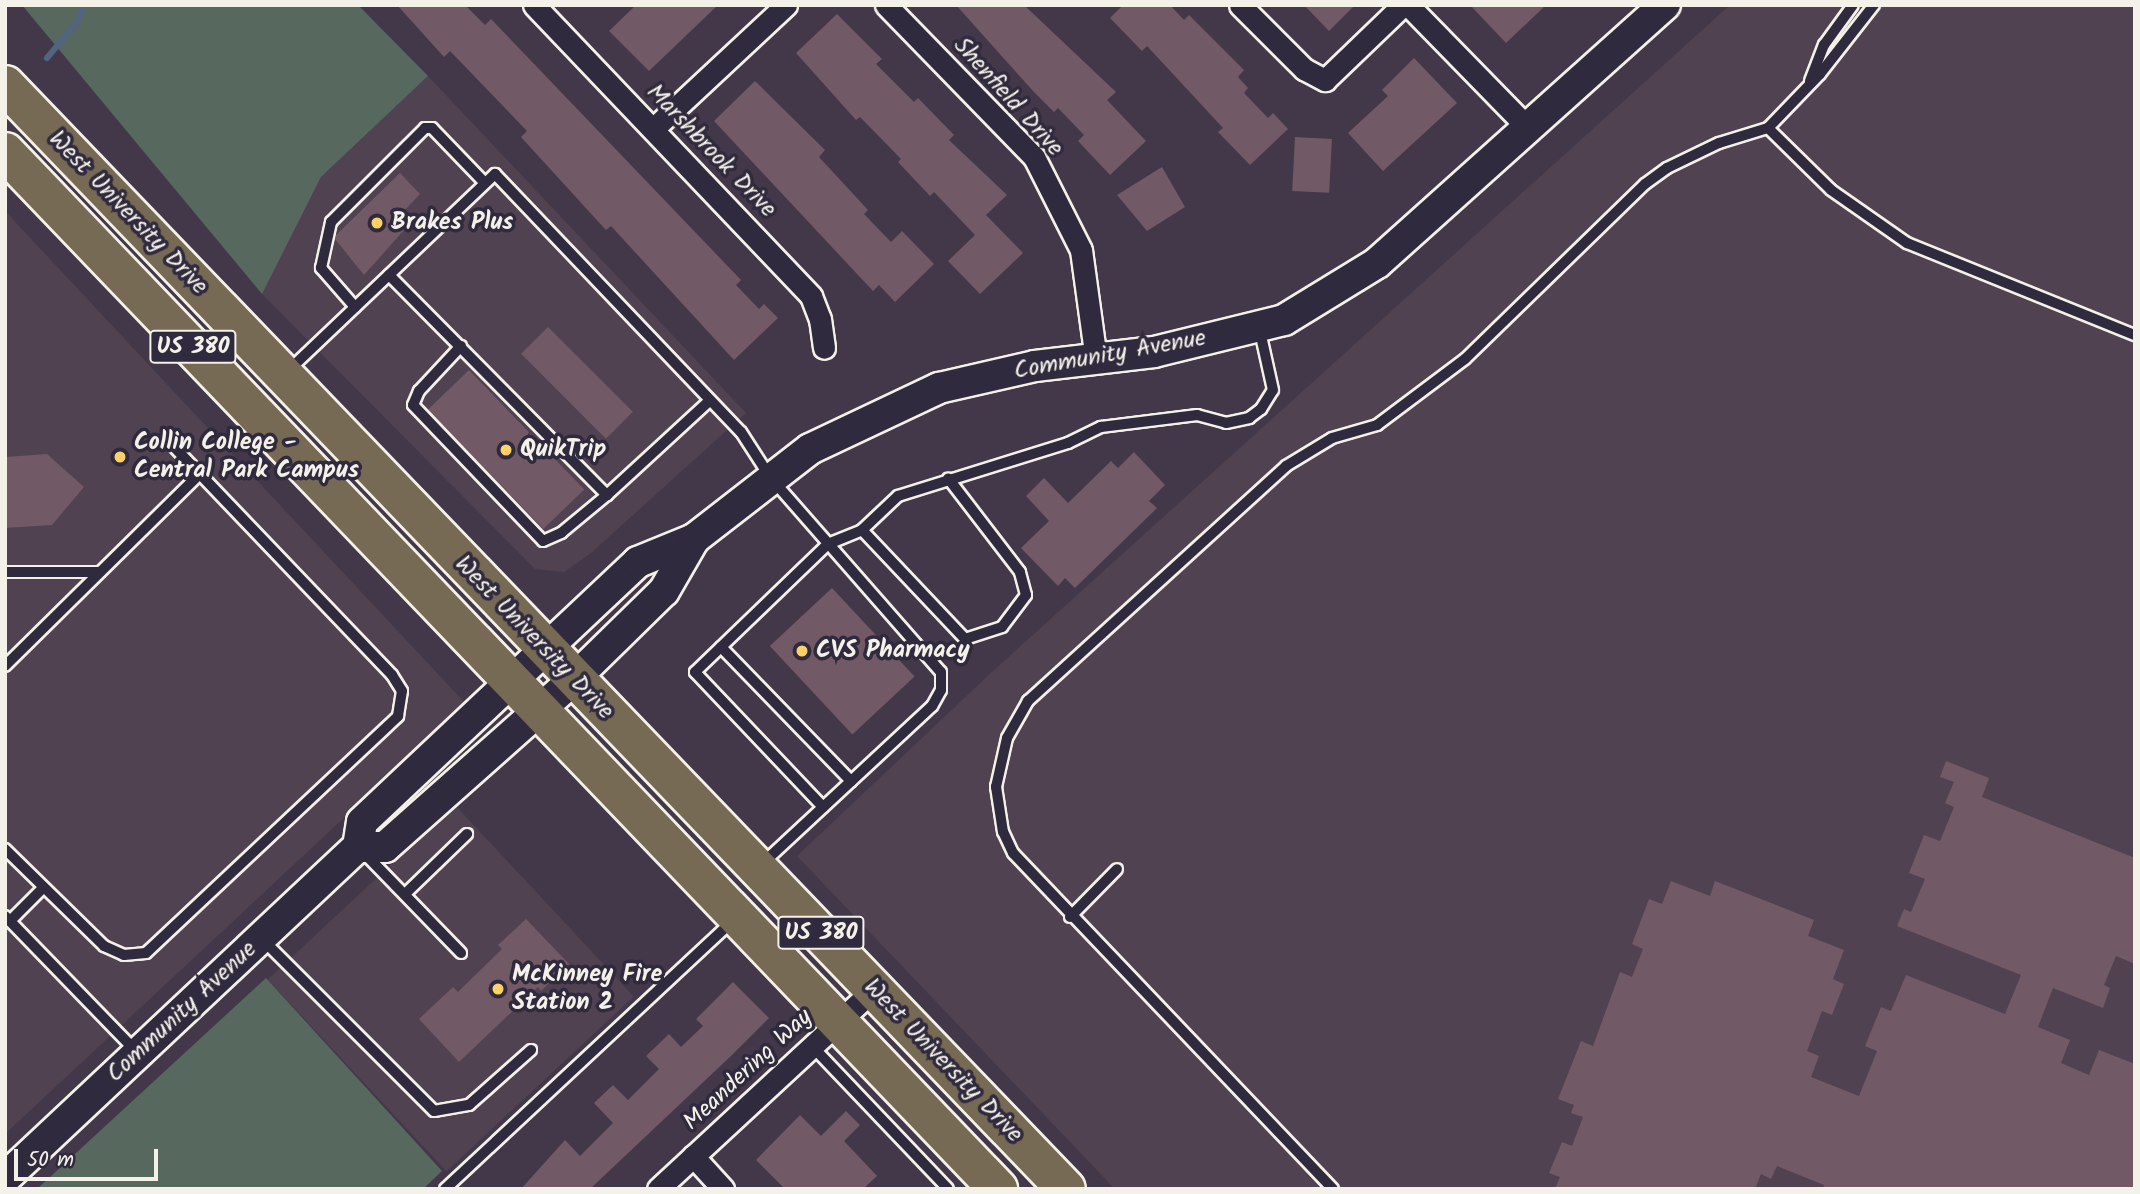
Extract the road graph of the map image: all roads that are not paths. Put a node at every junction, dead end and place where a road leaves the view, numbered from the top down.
1 (534, 5) edge
2 (786, 5) edge
3 (886, 5) edge
4 (1240, 5) edge
5 (1406, 5) edge
6 (1665, 5) edge
7 (1853, 5) edge
8 (1874, 5) edge
9 (5, 85) edge
10 (1808, 88) junction
11 (1527, 127) junction
12 (1768, 128) junction
13 (653, 129) junction
14 (5, 152) edge
15 (485, 183) junction
16 (389, 275) junction
17 (355, 307) junction
18 (1259, 326) junction
19 (2135, 335) edge
20 (461, 346) junction
21 (824, 348) dead end
22 (1096, 359) junction
23 (283, 376) junction
24 (708, 402) junction
25 (168, 441) dead end
26 (200, 474) junction
27 (769, 477) junction
28 (948, 478) junction
29 (607, 495) junction
30 (862, 530) junction
31 (694, 539) junction
32 (828, 544) junction
33 (5, 572) edge
34 (100, 572) junction
35 (721, 647) junction
36 (546, 651) junction
37 (5, 666) edge
38 (573, 680) junction
39 (527, 695) junction
40 (851, 781) junction
41 (823, 807) junction
42 (467, 834) dead end
43 (358, 847) junction
44 (5, 849) edge
45 (758, 867) junction
46 (1117, 869) dead end
47 (43, 888) junction
48 (406, 893) junction
49 (737, 916) junction
50 (1070, 916) junction
51 (8, 919) edge
52 (261, 939) junction
53 (461, 953) dead end
54 (874, 989) junction
55 (825, 1034) junction
56 (531, 1050) dead end
57 (138, 1054) junction
58 (693, 1156) junction
59 (5, 1178) edge
60 (445, 1189) edge
61 (658, 1189) edge
62 (723, 1189) edge
63 (948, 1189) edge
64 (998, 1189) edge
65 (1066, 1189) edge
66 (1333, 1189) edge

1 - 13 street, Marshbrook Drive
2 - 13 street
3 - 22 street, Shenfield Drive
4 - 5 street
5 - 11 street
6 - 11 street, Community Avenue
7 - 10 lane
8 - 10 lane
9 - 23 highway, West University Drive / US 380
10 - 12 lane
11 - 18 street, Community Avenue
12 - 19 lane
12 - 50 lane
13 - 21 street, Marshbrook Drive
14 - 39 highway, West University Drive / US 380
15 - 16 lane
15 - 17 lane
15 - 24 lane
16 - 17 lane
16 - 20 lane
17 - 23 lane
18 - 22 street, Community Avenue
18 - 28 lane
20 - 29 lane
20 - 29 lane
22 - 27 street, Community Avenue
23 - 36 highway, West University Drive / US 380
24 - 27 lane
24 - 29 lane
25 - 26 lane
26 - 34 lane
26 - 47 lane
27 - 31 street, Community Avenue
27 - 32 lane
28 - 30 lane
28 - 30 lane
30 - 32 lane
31 - 36 street, Community Avenue
31 - 38 street, Community Avenue
32 - 35 lane
32 - 40 lane
33 - 34 lane
34 - 37 lane
35 - 40 lane
35 - 41 lane
36 - 38 highway, West University Drive / US 380
36 - 39 street, Community Avenue
38 - 39 street, Community Avenue
38 - 45 highway, West University Drive / US 380
39 - 43 street, Community Avenue
39 - 49 highway, West University Drive / US 380
40 - 41 lane
41 - 45 lane
42 - 48 lane
43 - 48 lane
43 - 52 street, Community Avenue
44 - 47 lane
45 - 54 highway, West University Drive / US 380
46 - 50 lane
47 - 51 lane
48 - 53 lane
49 - 55 highway, West University Drive / US 380
49 - 60 lane
50 - 66 lane
51 - 57 lane
52 - 56 lane
52 - 57 street, Community Avenue
54 - 55 street, Meandering Way
54 - 65 highway, West University Drive / US 380
55 - 58 street, Meandering Way
55 - 63 lane
55 - 64 highway, West University Drive / US 380
57 - 59 street, Community Avenue
58 - 61 street, Meandering Way
58 - 62 street

